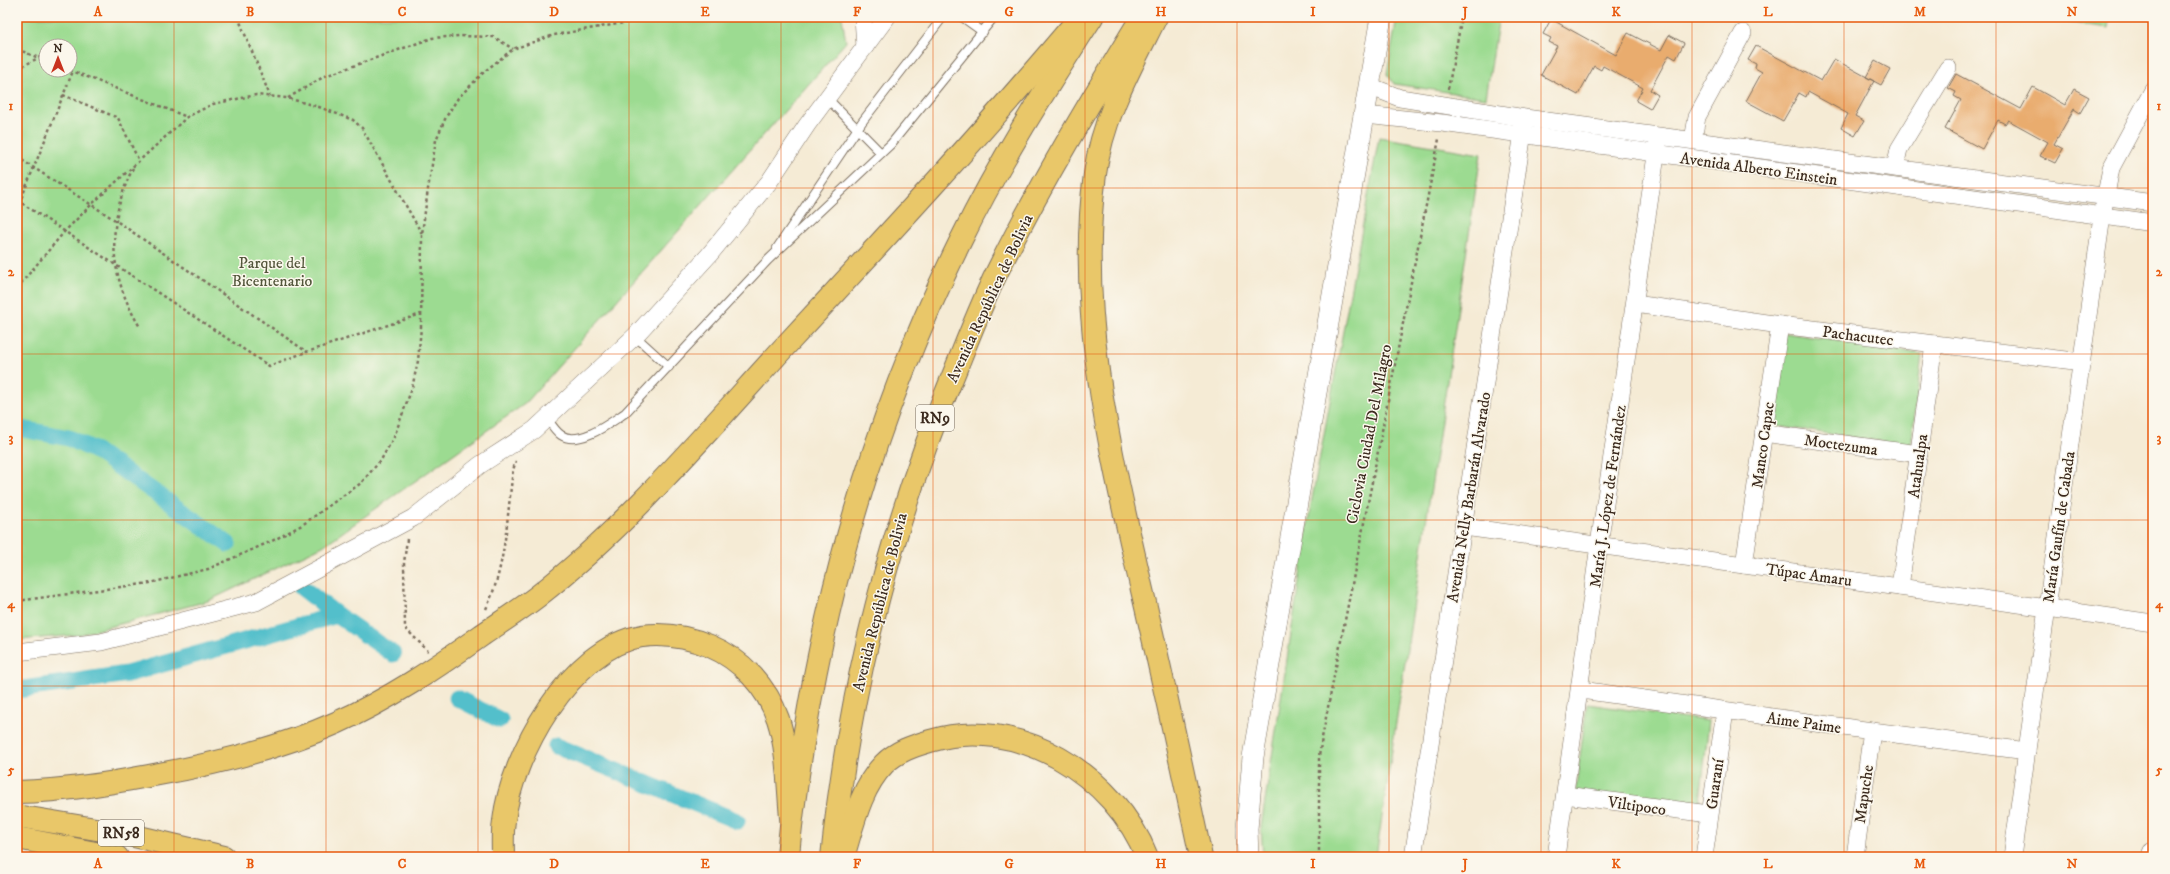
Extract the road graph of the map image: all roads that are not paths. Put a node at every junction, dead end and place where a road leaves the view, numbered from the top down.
1 (863, 17) edge
2 (887, 17) edge
3 (943, 17) edge
4 (962, 17) edge
5 (994, 17) edge
6 (1080, 17) edge
7 (1092, 17) edge
8 (1142, 17) edge
9 (1156, 17) edge
10 (1381, 17) edge
11 (983, 32) junction
12 (1743, 33) dead end
13 (865, 47) junction
14 (1948, 68) dead end
15 (1369, 86) junction
16 (2153, 90) edge
17 (827, 98) junction
18 (1364, 115) junction
19 (1525, 118) junction
20 (857, 129) junction
21 (1522, 136) junction
22 (1659, 136) junction
23 (1693, 140) junction
24 (881, 153) junction
25 (1655, 153) junction
26 (1895, 167) junction
27 (2106, 197) junction
28 (2153, 203) edge
29 (2102, 216) junction
30 (2153, 223) edge
31 (768, 260) junction
32 (1635, 304) junction
33 (1780, 325) junction
34 (635, 336) junction
35 (1934, 344) junction
36 (2082, 362) junction
37 (669, 367) junction
38 (547, 418) junction
39 (1763, 433) junction
40 (1919, 454) junction
41 (1464, 527) junction
42 (1599, 545) junction
43 (1744, 564) junction
44 (1900, 587) junction
45 (2046, 608) junction
46 (2153, 623) edge
47 (17, 652) edge
48 (1580, 690) junction
49 (1725, 711) junction
50 (1872, 732) junction
51 (2028, 751) junction
52 (17, 792) edge
53 (1565, 795) junction
54 (1710, 814) junction
55 (17, 816) edge
56 (790, 818) junction
57 (17, 838) edge
58 (2153, 853) edge
59 (117, 857) edge
60 (224, 857) edge
61 (503, 857) edge
62 (788, 857) edge
63 (832, 857) edge
64 (843, 857) edge
65 (1147, 857) edge
66 (1201, 857) edge
67 (1248, 857) edge
68 (1413, 857) edge
69 (1556, 857) edge
70 (1704, 857) edge
71 (1855, 857) edge
72 (2012, 857) edge
73 (2152, 857) edge

1 - 13 street
2 - 13 street
3 - 20 lane
4 - 11 lane
5 - 11 lane
6 - 52 main road
7 - 56 main road
8 - 63 main road, Avenida República de Bolivia / RN9
9 - 66 main road
10 - 15 street
11 - 24 lane
12 - 23 street
13 - 17 street
14 - 26 street
15 - 18 street
15 - 19 street, Avenida Alberto Einstein
16 - 27 street, María Gaufín de Cabada
17 - 20 lane
17 - 34 street
18 - 21 street, Avenida Alberto Einstein
18 - 67 street
19 - 21 street, Avenida Nelly Barbarán Alvarado
19 - 22 street, Avenida Alberto Einstein
20 - 24 lane
20 - 31 lane
21 - 25 street, Avenida Alberto Einstein
21 - 41 street, Avenida Nelly Barbarán Alvarado
22 - 23 street, Avenida Alberto Einstein
22 - 25 street, María J. López de Fernández
23 - 26 street, Avenida Alberto Einstein
24 - 31 lane
25 - 29 street, Avenida Alberto Einstein
25 - 32 street, María J. López de Fernández
26 - 27 street, Avenida Alberto Einstein
27 - 28 street, Avenida Alberto Einstein
27 - 29 street, María Gaufín de Cabada
29 - 30 street, Avenida Alberto Einstein
29 - 36 street, María Gaufín de Cabada
31 - 37 lane
32 - 33 street, Pachacutec
32 - 42 street, María J. López de Fernández
33 - 35 street, Pachacutec
33 - 39 street, Manco Capac
34 - 37 lane
34 - 38 street
35 - 36 street, Pachacutec
35 - 40 street, Atahualpa
36 - 45 street, María Gaufín de Cabada
37 - 38 lane
38 - 47 street
39 - 40 street, Moctezuma
39 - 43 street, Manco Capac
40 - 44 street, Atahualpa
41 - 42 street, Túpac Amaru
41 - 68 street, Avenida Nelly Barbarán Alvarado
42 - 43 street, Túpac Amaru
42 - 48 street, María J. López de Fernández
43 - 44 street, Túpac Amaru
44 - 45 street, Túpac Amaru
45 - 46 street, Túpac Amaru
45 - 51 street, María Gaufín de Cabada
48 - 49 street, Aime Paime
48 - 53 street, María J. López de Fernández
49 - 50 street, Aime Paime
49 - 54 street, Guaraní
50 - 51 street, Aime Paime
50 - 71 street, Mapuche
51 - 72 street, María Gaufín de Cabada
53 - 54 street, Viltipoco
53 - 69 street, María J. López de Fernández
54 - 70 street, Guaraní
55 - 60 main road, RN58
56 - 61 main road
56 - 62 main road
57 - 59 main road, RN58
58 - 73 street
64 - 65 main road

